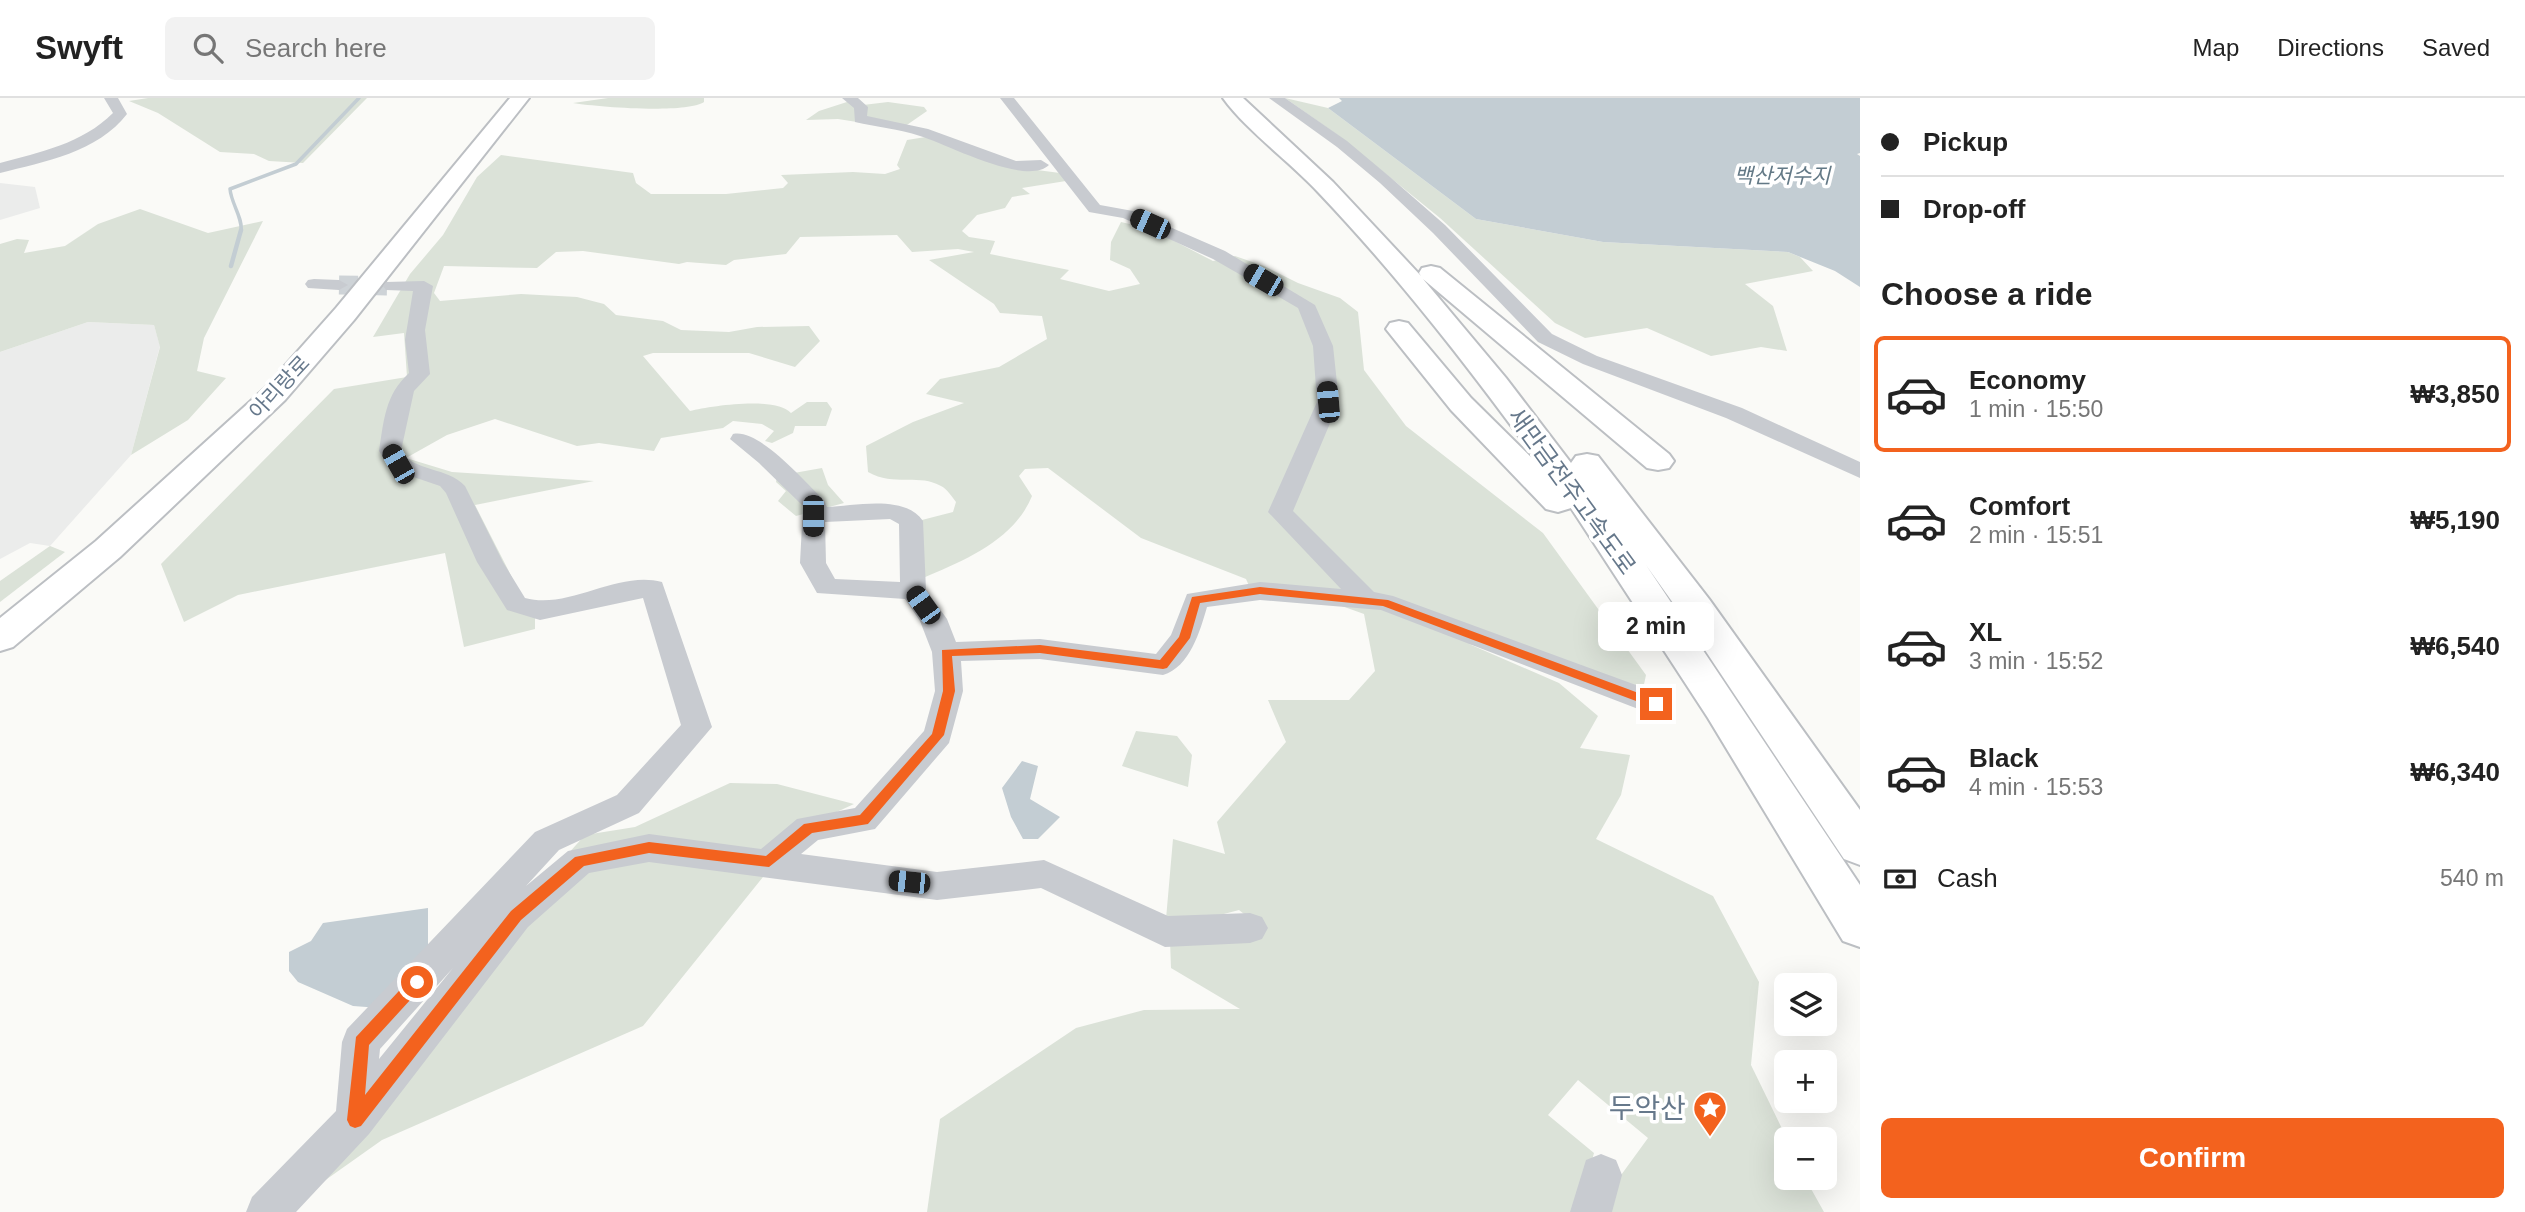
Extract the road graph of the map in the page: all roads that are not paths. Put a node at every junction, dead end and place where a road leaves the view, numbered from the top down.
1 (111, 98) edge
2 (508, 98) edge
3 (520, 98) edge
4 (849, 98) edge
5 (1007, 98) edge
6 (1232, 98) edge
7 (1251, 98) edge
8 (1276, 98) edge
9 (1041, 166) dead end
10 (0, 168) edge
11 (1431, 273) junction
12 (314, 284) dead end
13 (339, 285) tunnel mouth
14 (392, 286) tunnel mouth
15 (1399, 329) dead end
16 (741, 439) dead end
17 (1658, 461) dead end
18 (1860, 471) edge
19 (813, 516) junction
20 (913, 591) junction
21 (1366, 600) junction
22 (0, 618) edge
23 (0, 638) edge
24 (946, 652) junction
25 (1704, 681) junction
26 (1656, 704) dead end
27 (1860, 846) edge
28 (769, 862) junction
29 (1860, 926) edge
30 (1250, 928) dead end
31 (355, 1120) junction
32 (267, 1212) edge

1 - 10 street
2 - 22 highway, 아리랑로
3 - 23 highway, 아리랑로
4 - 9 street
5 - 21 street
6 - 25 highway, 새만금전주고속도로
7 - 11 highway, 새만금전주고속도로
8 - 18 street
11 - 17 highway
11 - 27 highway, 새만금전주고속도로
12 - 13 street
14 - 31 street
15 - 25 highway
16 - 19 street
19 - 20 street
19 - 20 street
20 - 24 street
21 - 24 street
21 - 26 street
24 - 28 street
25 - 29 highway, 새만금전주고속도로
28 - 30 street
28 - 31 street
31 - 32 street

